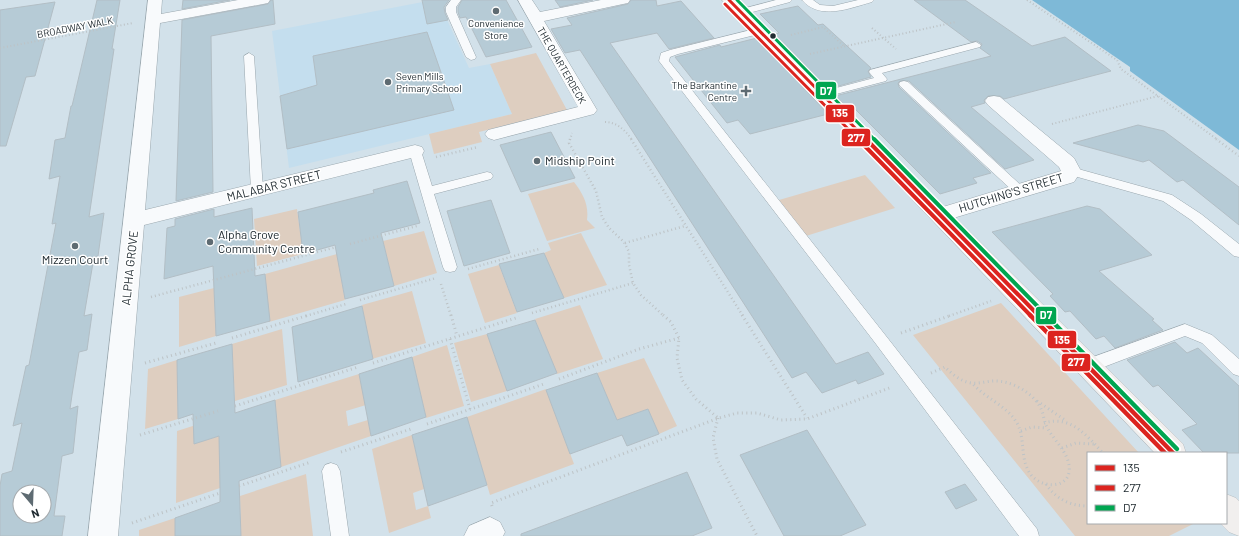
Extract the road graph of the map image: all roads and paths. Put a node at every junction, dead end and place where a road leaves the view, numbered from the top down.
1 (263, 0) edge
2 (456, 0) edge
3 (525, 0) edge
4 (623, 0) edge
5 (787, 0) edge
6 (807, 0) edge
7 (868, 0) edge
8 (1027, 0) edge
9 (735, 6) edge
10 (154, 10) edge
11 (535, 18) junction
12 (956, 22) dead end
13 (872, 28) dead end
14 (759, 31) junction
15 (789, 35) dead end
16 (883, 38) junction
17 (976, 45) dead end
18 (845, 47) junction
19 (0, 48) edge
20 (810, 54) dead end
21 (249, 56) dead end
22 (471, 57) dead end
23 (912, 62) junction
24 (904, 84) dead end
25 (821, 95) junction
26 (1158, 96) junction
27 (994, 101) dead end
28 (603, 122) dead end
29 (1028, 130) junction
30 (572, 131) dead end
31 (494, 134) joint
32 (1239, 156) edge
33 (416, 157) junction
34 (1071, 171) junction
35 (487, 176) dead end
36 (257, 190) junction
37 (428, 191) junction
38 (1020, 191) junction
39 (940, 215) junction
40 (134, 220) junction
41 (437, 221) junction
42 (685, 226) junction
43 (625, 243) junction
44 (350, 244) dead end
45 (336, 247) dead end
46 (1239, 252) edge
47 (450, 266) dead end
48 (439, 278) dead end
49 (633, 283) junction
50 (1016, 292) junction
51 (126, 304) junction
52 (346, 304) dead end
53 (532, 313) dead end
54 (519, 317) dead end
55 (457, 336) junction
56 (232, 338) dead end
57 (679, 338) junction
58 (450, 339) junction
59 (881, 340) junction
60 (216, 342) dead end
61 (373, 363) dead end
62 (1088, 366) junction
63 (358, 367) dead end
64 (1239, 368) edge
65 (941, 369) dead end
66 (119, 370) junction
67 (559, 379) dead end
68 (910, 380) junction
69 (972, 383) junction
70 (544, 384) dead end
71 (1035, 400) junction
72 (235, 406) dead end
73 (470, 409) junction
74 (218, 411) dead end
75 (718, 418) junction
76 (807, 418) junction
77 (1068, 422) junction
78 (1044, 423) junction
79 (427, 424) dead end
80 (1047, 428) junction
81 (1021, 431) junction
82 (112, 444) junction
83 (1094, 444) junction
84 (1062, 448) junction
85 (1102, 452) edge
86 (1172, 452) edge
87 (331, 471) dead end
88 (1046, 484) junction
89 (220, 493) dead end
90 (1087, 506) edge
91 (1227, 509) edge
92 (1239, 522) edge
93 (485, 534) edge
94 (103, 535) edge
95 (340, 536) edge
96 (757, 536) edge
97 (1030, 536) edge

1 - 10 street
2 - 22 lane
3 - 11 street, THE QUARTERDECK
4 - 11 street, THE QUARTERDECK
5 - 9 lane
6 - 7 lane
8 - 26 path
9 - 14 main road
10 - 19 path, BROADWAY WALK
10 - 40 street, ALPHA GROVE
11 - 31 street, THE QUARTERDECK
12 - 16 path
13 - 16 path
14 - 25 main road
14 - 59 lane
15 - 18 path
16 - 18 path
16 - 23 path
17 - 23 lane
18 - 20 path
21 - 36 lane
23 - 25 lane
24 - 38 lane
25 - 39 main road
26 - 29 path
26 - 32 path
27 - 29 street, HUTCHING'S STREET
28 - 42 path
29 - 34 street, HUTCHING'S STREET
30 - 43 path
31 - 33 path
33 - 36 street, MALABAR STREET
33 - 37 lane
34 - 38 street, HUTCHING'S STREET
34 - 46 lane
35 - 37 lane
36 - 40 street, MALABAR STREET
37 - 41 lane
38 - 39 street, HUTCHING'S STREET
39 - 50 main road
40 - 51 street, ALPHA GROVE
41 - 44 path
41 - 47 lane
42 - 43 path
42 - 76 path
43 - 49 path
45 - 51 path
48 - 55 path
49 - 53 path
49 - 57 path
50 - 59 path
50 - 62 main road
51 - 66 street, ALPHA GROVE
52 - 56 path
54 - 55 path
55 - 58 path
57 - 67 path
57 - 75 path
58 - 61 path
58 - 73 path
59 - 68 lane
60 - 66 path
62 - 64 lane
62 - 86 main road
63 - 72 path
65 - 69 path
66 - 82 street, ALPHA GROVE
68 - 76 path
68 - 97 lane
69 - 71 path
69 - 81 path
70 - 73 path
71 - 77 path
71 - 78 path
73 - 79 path
74 - 82 path
75 - 76 path
75 - 93 path
75 - 96 path
77 - 78 path
77 - 83 path
78 - 80 path
80 - 81 path
80 - 84 path
81 - 88 path
82 - 94 street, ALPHA GROVE
83 - 84 path
83 - 85 path
84 - 88 path
87 - 95 lane
88 - 90 path
89 - 94 path
91 - 92 main road

